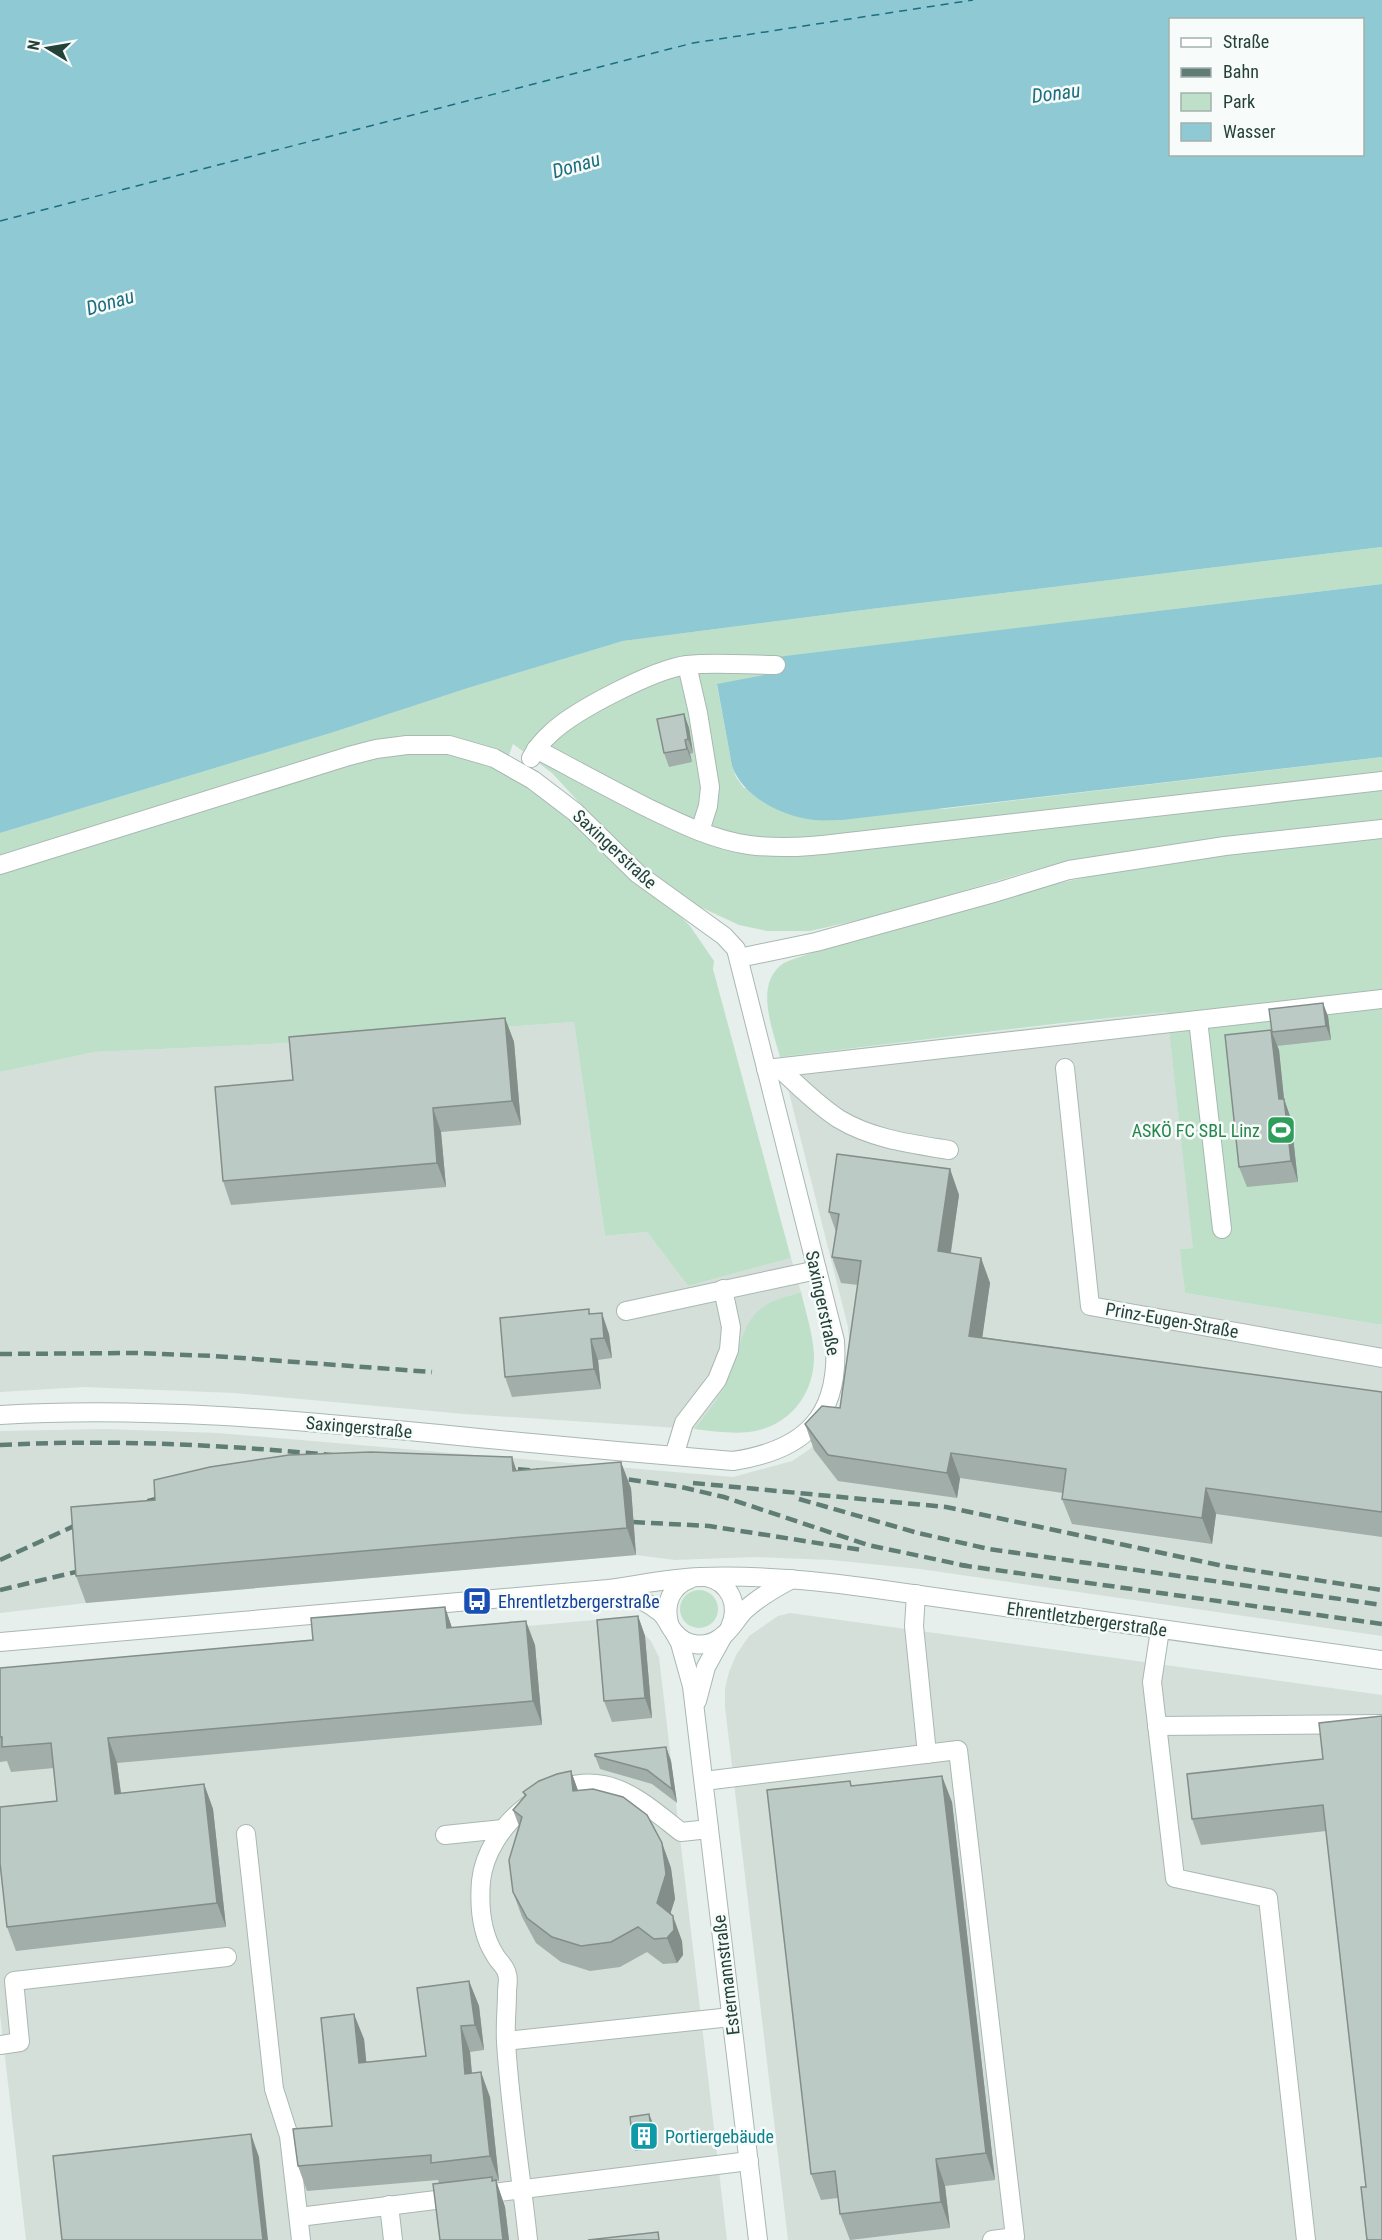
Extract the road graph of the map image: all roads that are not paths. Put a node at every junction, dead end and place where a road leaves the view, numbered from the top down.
1 (687, 665) junction
2 (776, 665) dead end
3 (536, 749) junction
4 (521, 772) junction
5 (1382, 781) edge
6 (1382, 829) edge
7 (700, 831) junction
8 (0, 865) edge
9 (740, 958) junction
10 (1382, 999) edge
11 (1198, 1020) junction
12 (1065, 1068) dead end
13 (773, 1069) junction
14 (949, 1150) dead end
15 (1222, 1229) dead end
16 (817, 1269) junction
17 (723, 1289) junction
18 (626, 1311) dead end
19 (1382, 1358) edge
20 (0, 1415) edge
21 (674, 1456) junction
22 (696, 1577) junction
23 (792, 1579) junction
24 (608, 1589) junction
25 (916, 1594) junction
26 (672, 1628) junction
27 (1160, 1630) junction
28 (727, 1632) junction
29 (0, 1642) edge
30 (1382, 1660) edge
31 (695, 1709) junction
32 (1382, 1724) edge
33 (1157, 1726) junction
34 (927, 1754) junction
35 (704, 1781) junction
36 (503, 1829) junction
37 (709, 1829) junction
38 (246, 1834) dead end
39 (445, 1834) dead end
40 (227, 1957) dead end
41 (731, 2018) junction
42 (506, 2041) junction
43 (0, 2045) edge
44 (749, 2161) junction
45 (522, 2189) junction
46 (389, 2205) junction
47 (299, 2217) junction
48 (301, 2240) edge
49 (393, 2240) edge
50 (528, 2240) edge
51 (758, 2240) edge
52 (992, 2240) edge
53 (1306, 2240) edge

1 - 2 street
1 - 3 street
1 - 7 street
3 - 4 street
3 - 7 street
4 - 8 street, Saxingerstraße
4 - 9 street, Saxingerstraße
5 - 7 street
6 - 9 street
9 - 13 street, Saxingerstraße
10 - 11 street
11 - 13 street
11 - 15 street
12 - 19 street, Prinz-Eugen-Straße
13 - 14 street
13 - 16 street, Saxingerstraße
16 - 17 street
16 - 21 street, Saxingerstraße
17 - 18 street
17 - 21 street
20 - 21 street, Saxingerstraße
22 - 23 street, Ehrentletzbergerstraße
22 - 24 street, Ehrentletzbergerstraße
22 - 26 street
22 - 28 street
23 - 25 street, Ehrentletzbergerstraße
23 - 28 street, Ehrentletzbergerstraße
24 - 26 street, Ehrentletzbergerstraße
24 - 29 street, Ehrentletzbergerstraße
25 - 27 street, Ehrentletzbergerstraße
25 - 34 street
26 - 28 street, Ehrentletzbergerstraße
26 - 31 street, Estermannstraße
27 - 30 street, Ehrentletzbergerstraße
27 - 33 street
28 - 31 street, Estermannstraße
31 - 35 street, Estermannstraße
32 - 33 street
33 - 53 street
34 - 35 street
34 - 52 street
35 - 37 street, Estermannstraße
36 - 37 street
36 - 39 street
36 - 42 street
37 - 41 street, Estermannstraße
38 - 47 street
40 - 43 street
41 - 42 street
41 - 44 street, Estermannstraße
42 - 45 street
44 - 45 street
44 - 51 street, Estermannstraße
45 - 46 street
45 - 50 street
46 - 47 street
46 - 49 street
47 - 48 street

